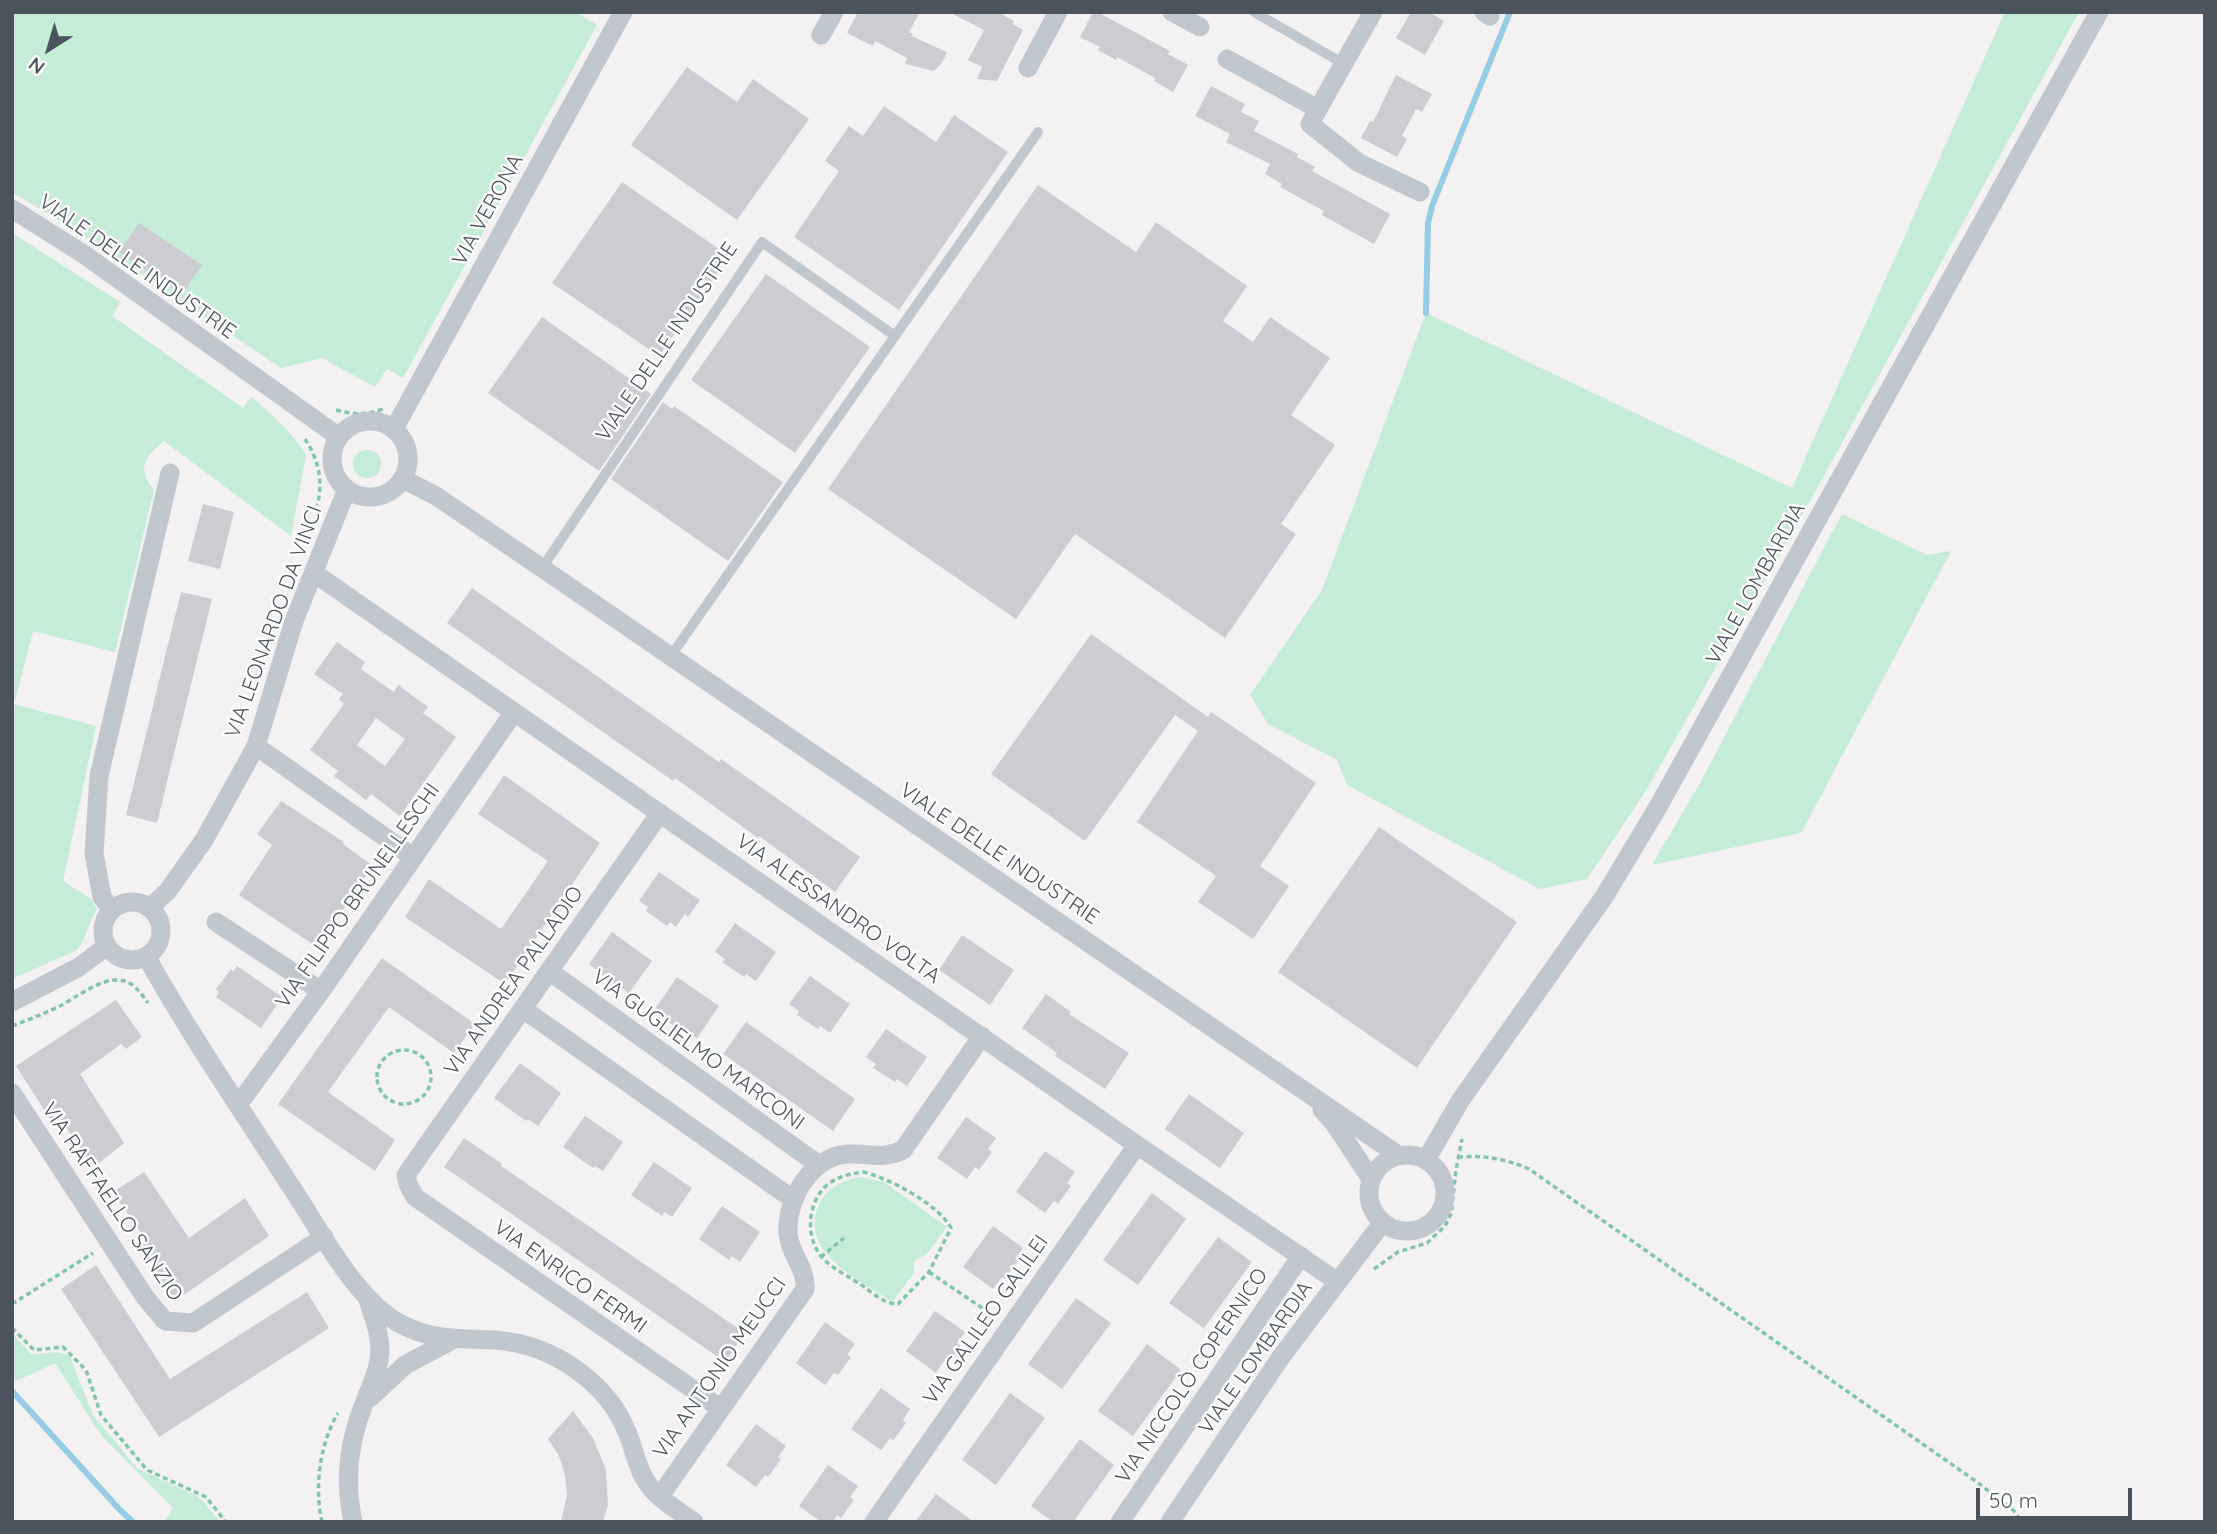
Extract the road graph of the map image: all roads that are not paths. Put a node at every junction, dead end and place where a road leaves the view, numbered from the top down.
1 (623, 12) edge
2 (834, 12) edge
3 (1058, 12) edge
4 (1172, 12) edge
5 (1254, 12) edge
6 (1373, 12) edge
7 (2099, 12) edge
8 (1200, 27) dead end
9 (821, 35) dead end
10 (1227, 59) dead end
11 (1344, 64) junction
12 (1028, 68) dead end
13 (1318, 109) junction
14 (1038, 132) dead end
15 (1420, 192) dead end
16 (12, 209) edge
17 (895, 336) junction
18 (394, 429) junction
19 (339, 437) junction
20 (170, 473) dead end
21 (402, 478) junction
22 (347, 489) junction
23 (542, 568) junction
24 (313, 573) junction
25 (670, 657) junction
26 (514, 712) junction
27 (256, 746) junction
28 (660, 813) junction
29 (413, 858) junction
30 (149, 908) junction
31 (112, 910) junction
32 (216, 922) dead end
33 (107, 946) junction
34 (146, 956) junction
35 (549, 971) junction
36 (321, 991) junction
37 (12, 1002) edge
38 (523, 1009) junction
39 (982, 1036) junction
40 (1302, 1089) junction
41 (12, 1093) edge
42 (238, 1105) junction
43 (1137, 1145) junction
44 (1398, 1156) junction
45 (1426, 1160) junction
46 (819, 1165) junction
47 (406, 1175) joint
48 (1371, 1179) junction
49 (794, 1200) junction
50 (1383, 1222) junction
51 (324, 1237) junction
52 (1301, 1256) junction
53 (1338, 1282) junction
54 (367, 1298) junction
55 (455, 1339) junction
56 (363, 1406) junction
57 (720, 1408) junction
58 (660, 1496) junction
59 (352, 1522) edge
60 (694, 1522) edge
61 (874, 1522) edge
62 (1120, 1522) edge
63 (1170, 1522) edge

1 - 18 street, VIA VERONA
2 - 9 street
3 - 12 street
4 - 8 street
5 - 11 lane
6 - 11 street
7 - 45 street, VIALE LOMBARDIA
10 - 13 street
11 - 13 street
13 - 15 street
14 - 17 lane
16 - 19 street, VIALE DELLE INDUSTRIE
17 - 23 lane, VIALE DELLE INDUSTRIE
17 - 25 lane
18 - 19 street
18 - 21 street
19 - 22 street
20 - 31 street
21 - 22 street
21 - 23 street, VIALE DELLE INDUSTRIE
22 - 24 street, VIA LEONARDO DA VINCI
23 - 25 street, VIALE DELLE INDUSTRIE
24 - 26 street, VIA ALESSANDRO VOLTA
24 - 27 street, VIA LEONARDO DA VINCI
25 - 40 street, VIALE DELLE INDUSTRIE
26 - 28 street, VIA ALESSANDRO VOLTA
26 - 29 street, VIA FILIPPO BRUNELLESCHI
27 - 29 street
27 - 30 street, VIA LEONARDO DA VINCI
28 - 35 street, VIA ANDREA PALLADIO
28 - 39 street, VIA ALESSANDRO VOLTA
29 - 36 street, VIA FILIPPO BRUNELLESCHI
30 - 31 street
30 - 34 street
31 - 33 street
32 - 36 street
33 - 34 street
33 - 37 street
34 - 42 street
35 - 38 street, VIA ANDREA PALLADIO
35 - 46 street, VIA GUGLIELMO MARCONI
36 - 42 street, VIA FILIPPO BRUNELLESCHI
38 - 47 street, VIA ANDREA PALLADIO
38 - 49 street
39 - 43 street, VIA ALESSANDRO VOLTA
39 - 46 street
40 - 44 street, VIALE DELLE INDUSTRIE
40 - 48 street, VIALE DELLE INDUSTRIE
41 - 51 street, VIA RAFFAELLO SANZIO
42 - 51 street
43 - 52 street, VIA ALESSANDRO VOLTA
43 - 61 street, VIA GALILEO GALILEI
44 - 45 street
44 - 48 street
45 - 50 street
46 - 49 street, VIA ANTONIO MEUCCI
47 - 57 street, VIA ENRICO FERMI
48 - 50 street
49 - 57 street, VIA ANTONIO MEUCCI
50 - 53 street, VIALE LOMBARDIA
51 - 54 street
52 - 53 street, VIA ALESSANDRO VOLTA
52 - 62 street, VIA NICCOLÒ COPERNICO
53 - 63 street, VIALE LOMBARDIA
54 - 55 street
54 - 56 street
55 - 56 street
55 - 58 street
56 - 59 street
57 - 58 street, VIA ANTONIO MEUCCI
58 - 60 street

